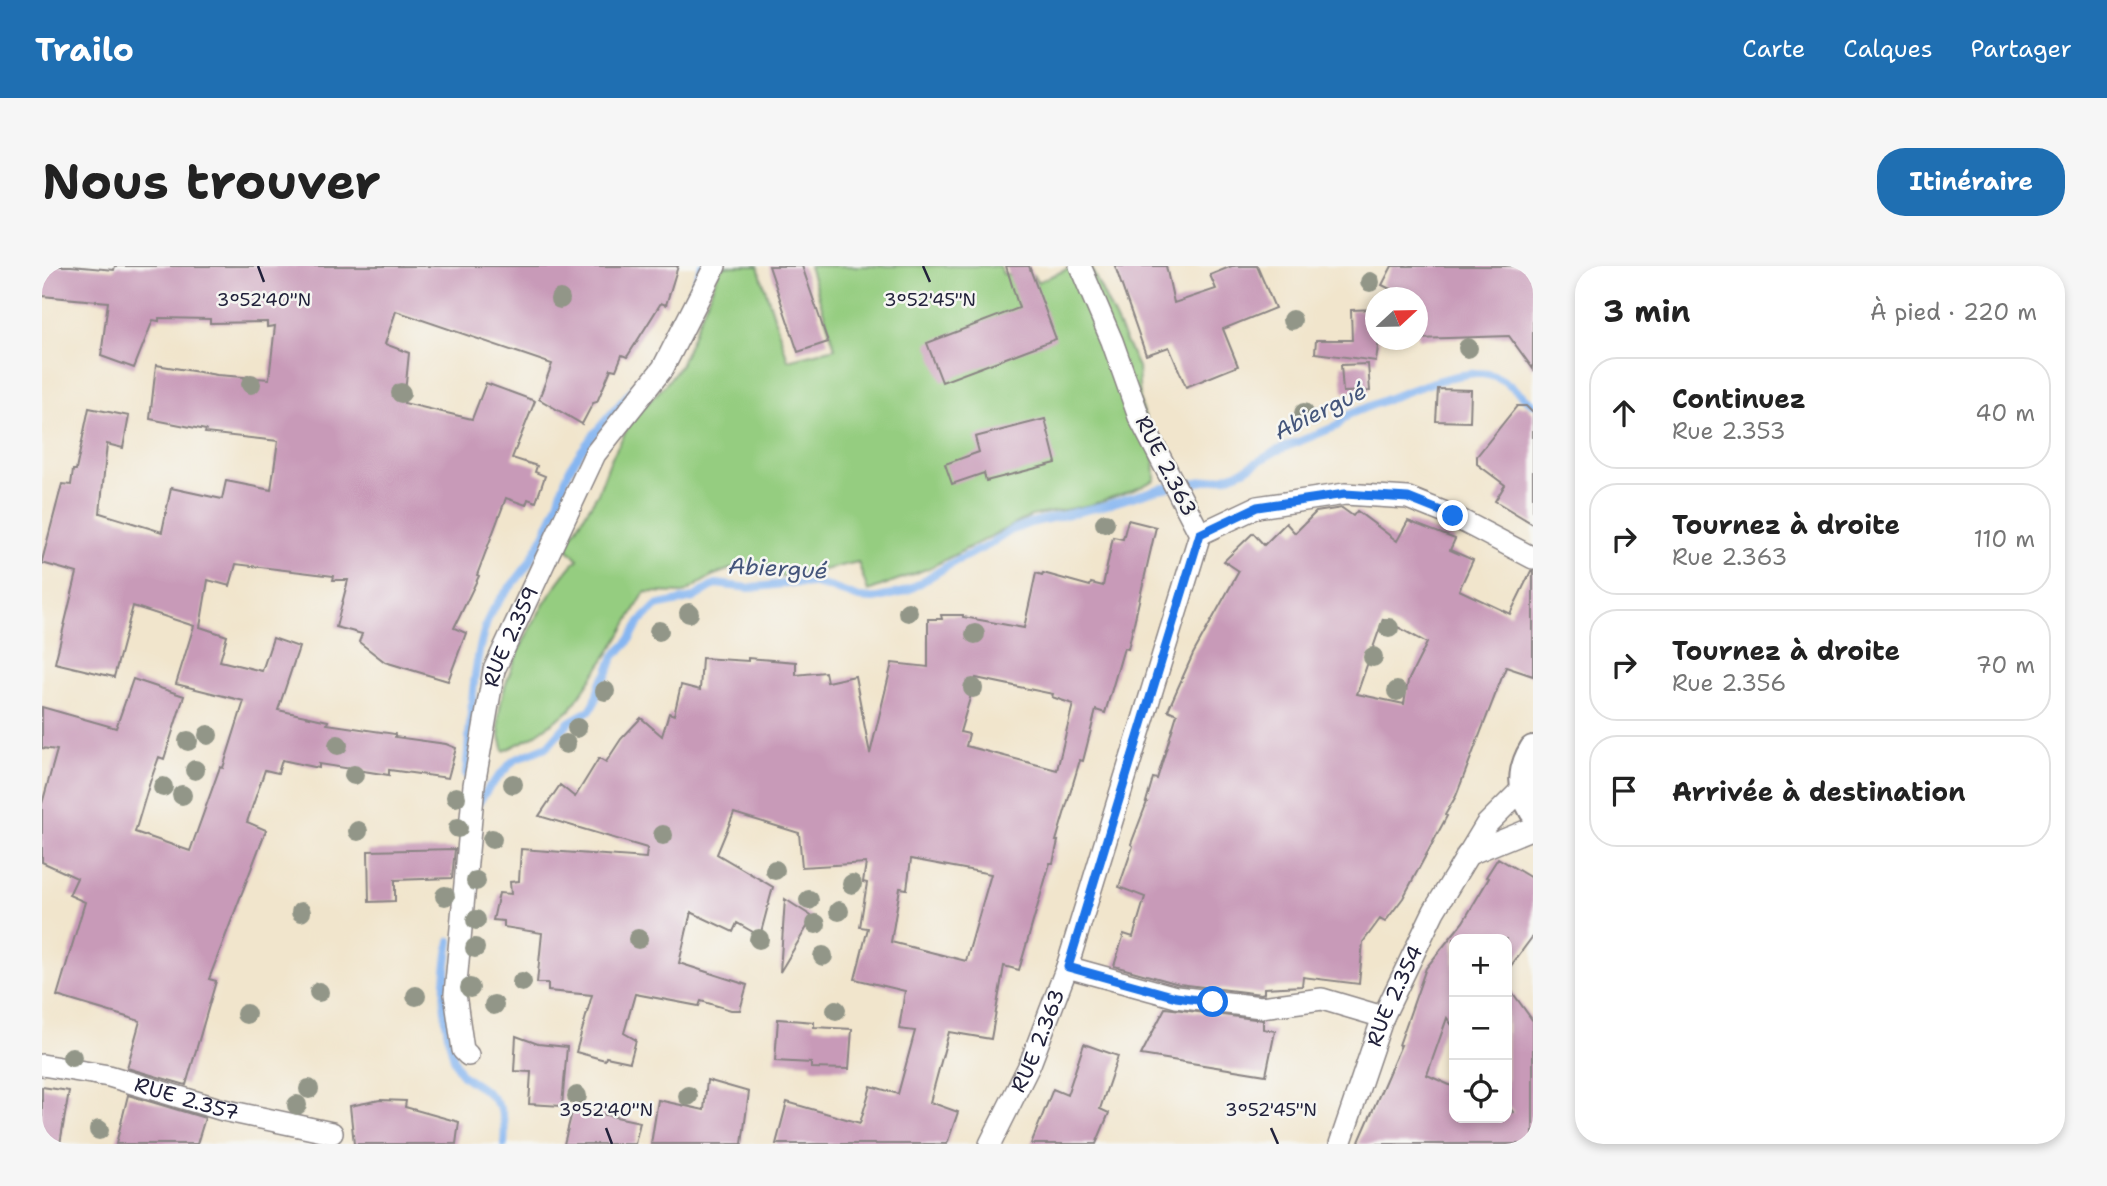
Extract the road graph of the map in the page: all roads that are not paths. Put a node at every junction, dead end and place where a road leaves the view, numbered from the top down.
1 (715, 266) edge
2 (1080, 266) edge
3 (1200, 534) junction
4 (1533, 558) edge
5 (1533, 749) edge
6 (1528, 799) edge
7 (1533, 828) edge
8 (1467, 855) junction
9 (1068, 967) junction
10 (1383, 1017) junction
11 (468, 1055) dead end
12 (42, 1065) edge
13 (332, 1133) dead end
14 (990, 1144) edge
15 (1340, 1144) edge

1 - 11 street, RUE 2.359
2 - 3 street, RUE 2.363
3 - 4 street
3 - 9 street, RUE 2.363
5 - 6 street
6 - 8 street, RUE 2.354
7 - 8 street
8 - 10 street, RUE 2.354
9 - 10 street
9 - 14 street, RUE 2.363
10 - 15 street, RUE 2.354
12 - 13 street, RUE 2.357

